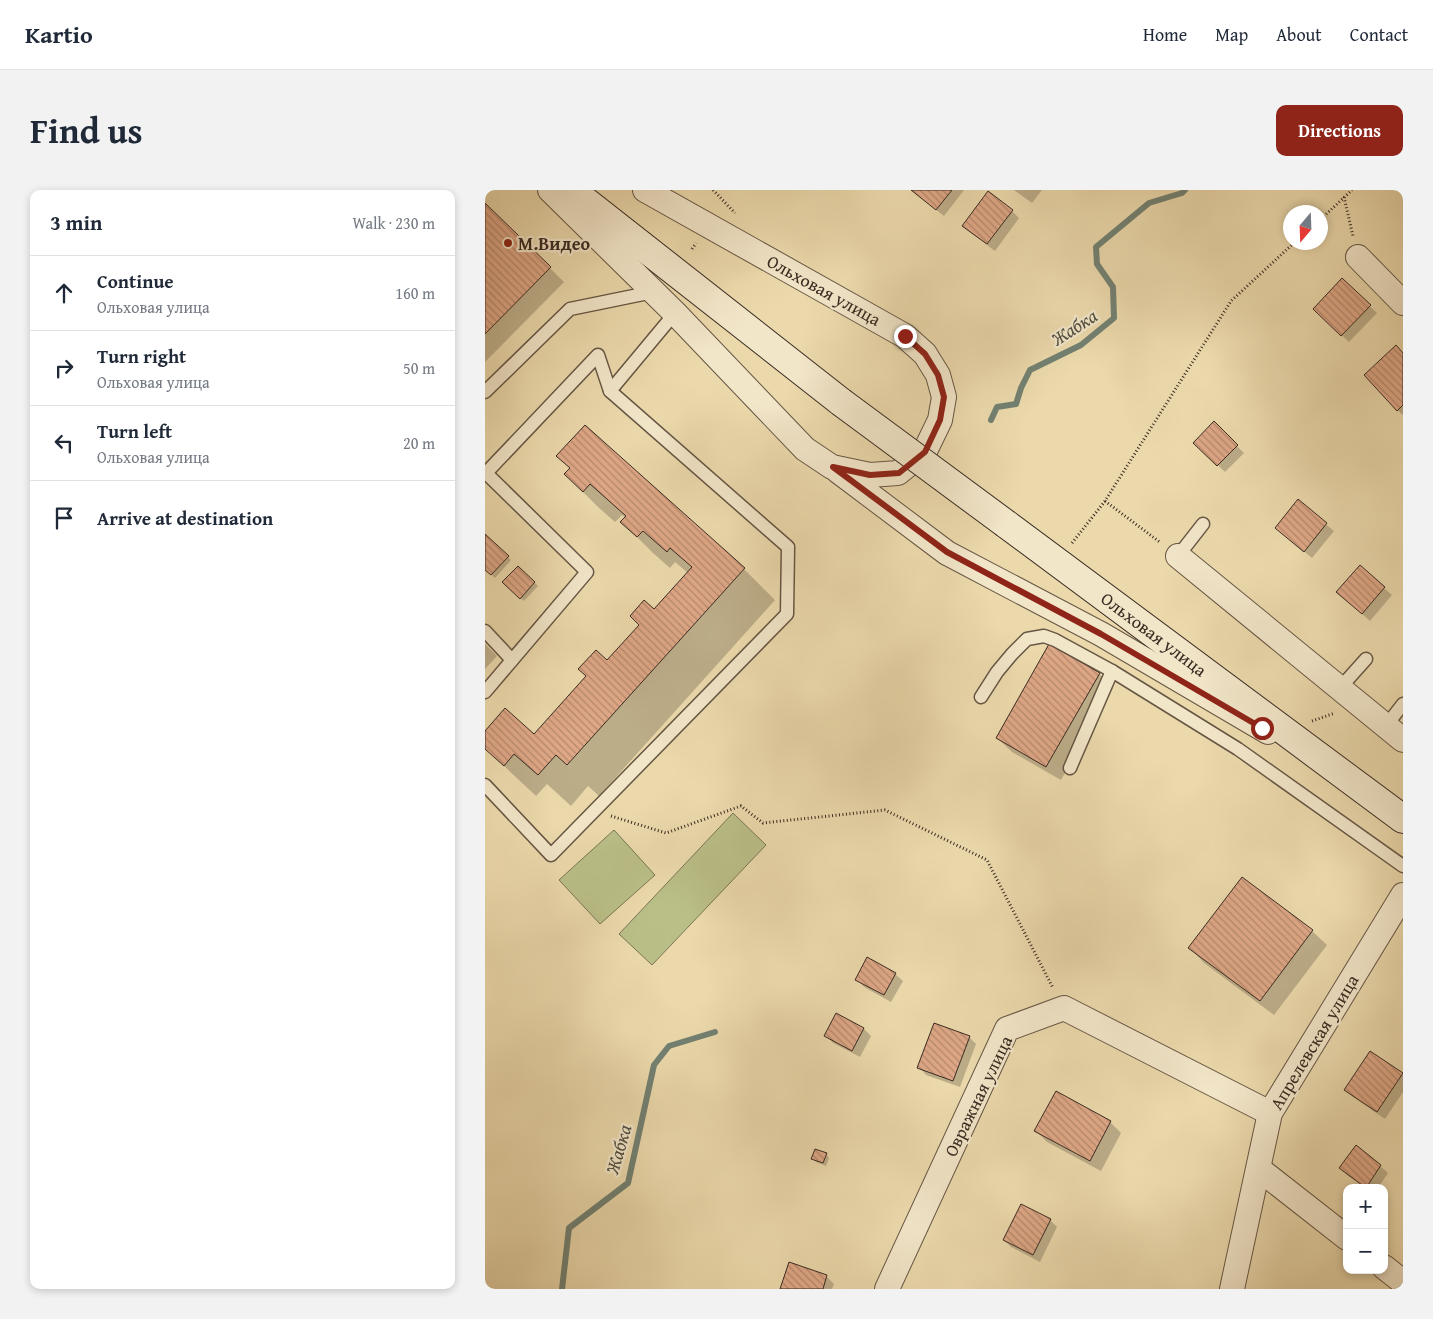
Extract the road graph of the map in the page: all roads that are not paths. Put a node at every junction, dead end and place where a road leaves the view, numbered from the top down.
1 (550, 190) edge
2 (571, 190) edge
3 (645, 190) edge
4 (1358, 258) road end
5 (653, 292) junction
6 (1403, 303) edge
7 (675, 313) junction
8 (610, 391) junction
9 (485, 392) edge
10 (833, 467) junction
11 (486, 473) edge
12 (1203, 524) dead end
13 (1178, 556) joint
14 (485, 632) edge
15 (1366, 659) dead end
16 (513, 660) junction
17 (1112, 671) junction
18 (1340, 688) junction
19 (485, 692) edge
20 (981, 697) dead end
21 (1403, 704) edge
22 (1394, 733) edge
23 (1070, 768) dead end
24 (485, 785) edge
25 (1397, 815) edge
26 (1403, 866) edge
27 (1403, 895) edge
28 (1270, 1113) junction
29 (1259, 1169) junction
30 (1343, 1235) edge
31 (1388, 1270) edge
32 (1403, 1282) edge
33 (887, 1289) edge
34 (1232, 1289) edge

1 - 5 street, Ольховая улица
2 - 25 main road, Ольховая улица, bridge
3 - 10 street, Ольховая улица
4 - 6 street
5 - 7 street, Ольховая улица
5 - 9 lane
7 - 8 lane
7 - 10 street, Ольховая улица
8 - 11 lane
8 - 24 lane
10 - 25 street, Ольховая улица
11 - 16 lane
12 - 13 lane
13 - 18 street
14 - 16 lane
15 - 18 lane
16 - 19 lane
17 - 20 lane
17 - 23 lane
17 - 26 lane
18 - 22 street
21 - 22 lane
27 - 28 street, Апрелевская улица
28 - 29 street, Апрелевская улица
28 - 33 street, Овражная улица
29 - 30 street
29 - 34 street, Апрелевская улица
31 - 32 street

